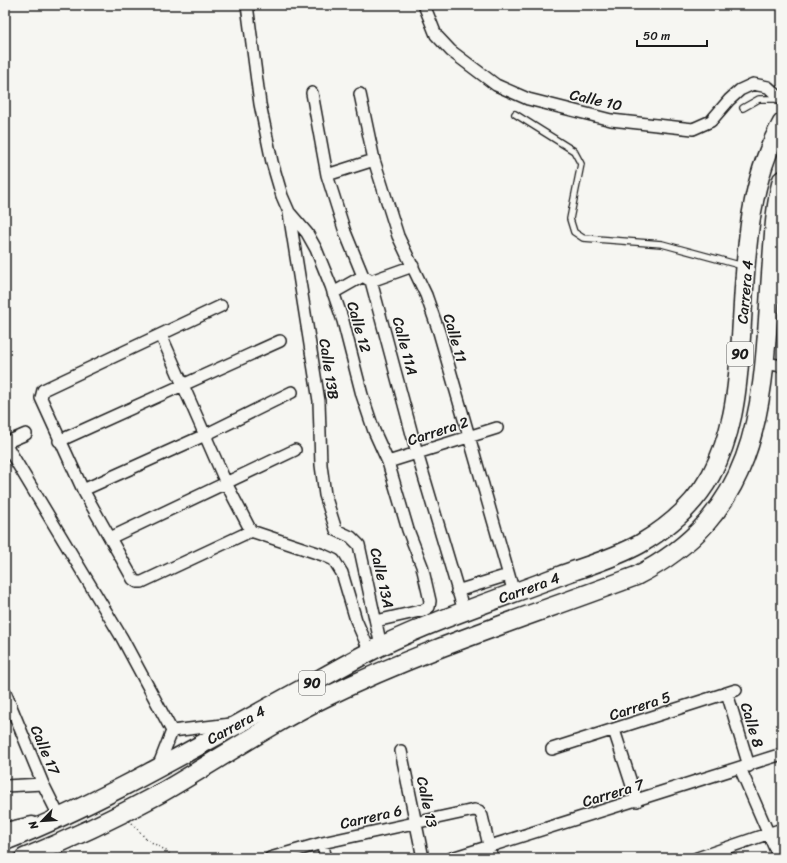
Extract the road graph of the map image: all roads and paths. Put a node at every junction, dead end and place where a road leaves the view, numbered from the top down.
1 (247, 5) edge
2 (424, 5) edge
3 (312, 93) dead end
4 (360, 94) dead end
5 (781, 100) edge
6 (743, 108) dead end
7 (515, 114) dead end
8 (782, 123) edge
9 (374, 160) junction
10 (327, 175) junction
11 (782, 180) edge
12 (289, 212) junction
13 (413, 266) junction
14 (746, 267) junction
15 (777, 274) edge
16 (367, 279) junction
17 (333, 293) junction
18 (221, 306) dead end
19 (161, 335) junction
20 (280, 341) dead end
21 (764, 363) junction
22 (782, 366) edge
23 (183, 385) junction
24 (292, 392) dead end
25 (497, 428) dead end
26 (26, 434) dead end
27 (205, 435) junction
28 (470, 436) junction
29 (59, 441) junction
30 (5, 443) edge
31 (295, 450) dead end
32 (417, 453) junction
33 (388, 462) junction
34 (226, 483) junction
35 (83, 490) junction
36 (336, 530) joint
37 (251, 531) junction
38 (110, 538) junction
39 (581, 568) junction
40 (508, 575) junction
41 (457, 591) junction
42 (514, 593) junction
43 (590, 593) junction
44 (464, 612) junction
45 (376, 621) junction
46 (372, 651) junction
47 (731, 692) joint
48 (5, 693) edge
49 (238, 723) junction
50 (172, 730) junction
51 (614, 730) junction
52 (552, 748) dead end
53 (401, 751) dead end
54 (782, 754) edge
55 (158, 767) junction
56 (744, 767) junction
57 (43, 784) junction
58 (5, 786) edge
59 (637, 801) junction
60 (124, 813) junction
61 (54, 821) junction
62 (416, 822) junction
63 (782, 829) edge
64 (5, 830) edge
65 (768, 832) junction
66 (5, 842) edge
67 (322, 843) junction
68 (489, 846) junction
69 (702, 857) edge
70 (24, 858) edge
71 (175, 858) edge
72 (270, 858) edge
73 (326, 858) edge
74 (423, 858) edge
75 (452, 858) edge
76 (492, 858) edge
77 (779, 858) edge

1 - 12 street, Calle 12
2 - 5 street, Calle 10
3 - 10 street, Calle 11A
4 - 9 street, Calle 11
5 - 6 lane
7 - 14 lane
8 - 14 highway, Carrera 4 / 90
9 - 10 street
9 - 13 street, Calle 11
10 - 16 street, Calle 11A
11 - 15 highway, Carrera 4 / 90
12 - 17 street, Calle 12
12 - 36 street, Calle 13B
13 - 16 street
13 - 28 street, Calle 11
14 - 39 highway, Carrera 4 / 90
15 - 21 highway, Carrera 4 / 90
16 - 17 street
16 - 32 street, Calle 11A
17 - 33 street, Calle 12
18 - 19 street
19 - 23 street
19 - 29 street
20 - 23 street
21 - 22 street
21 - 43 highway, Carrera 4 / 90
23 - 27 street
23 - 29 street
24 - 27 street
25 - 28 street, Carrera 2
26 - 30 street
27 - 34 street
27 - 35 street
28 - 32 street, Carrera 2
28 - 40 street, Calle 11
29 - 35 street
30 - 50 street
31 - 34 street
32 - 33 street, Carrera 2
32 - 41 street, Calle 11A
33 - 45 street, Calle 12
34 - 37 street
34 - 38 street
35 - 38 street
36 - 45 street, Calle 13A
37 - 38 street
37 - 46 street
39 - 42 highway, Carrera 4 / 90
39 - 43 highway
40 - 41 street
40 - 42 street, Calle 11
41 - 44 street, Calle 11A
42 - 44 highway, Carrera 4 / 90
43 - 60 highway, Carrera 4 / 90
44 - 46 highway, Carrera 4 / 90
45 - 46 street, Calle 13A
46 - 49 highway, Carrera 4 / 90
47 - 51 street, Carrera 5
47 - 56 street, Calle 8
48 - 57 street, Calle 17
49 - 50 street
49 - 55 highway, Carrera 4 / 90
50 - 55 street
51 - 52 street, Carrera 5
51 - 59 street
53 - 62 street, Calle 13
54 - 56 street, Carrera 7
55 - 61 highway, Carrera 4 / 90
56 - 59 street, Carrera 7
56 - 65 street, Calle 8
57 - 58 street
57 - 61 street, Calle 17
59 - 68 street, Carrera 7
60 - 70 highway, Carrera 4 / 90
60 - 71 path
61 - 64 street
61 - 66 highway, Carrera 4 / 90
62 - 67 street, Carrera 6
62 - 68 street, Carrera 6
62 - 74 street, Calle 13
63 - 65 street
65 - 69 street
65 - 77 street, Calle 8
67 - 72 street, Carrera 6
67 - 73 street
68 - 75 street, Carrera 7
68 - 76 street

